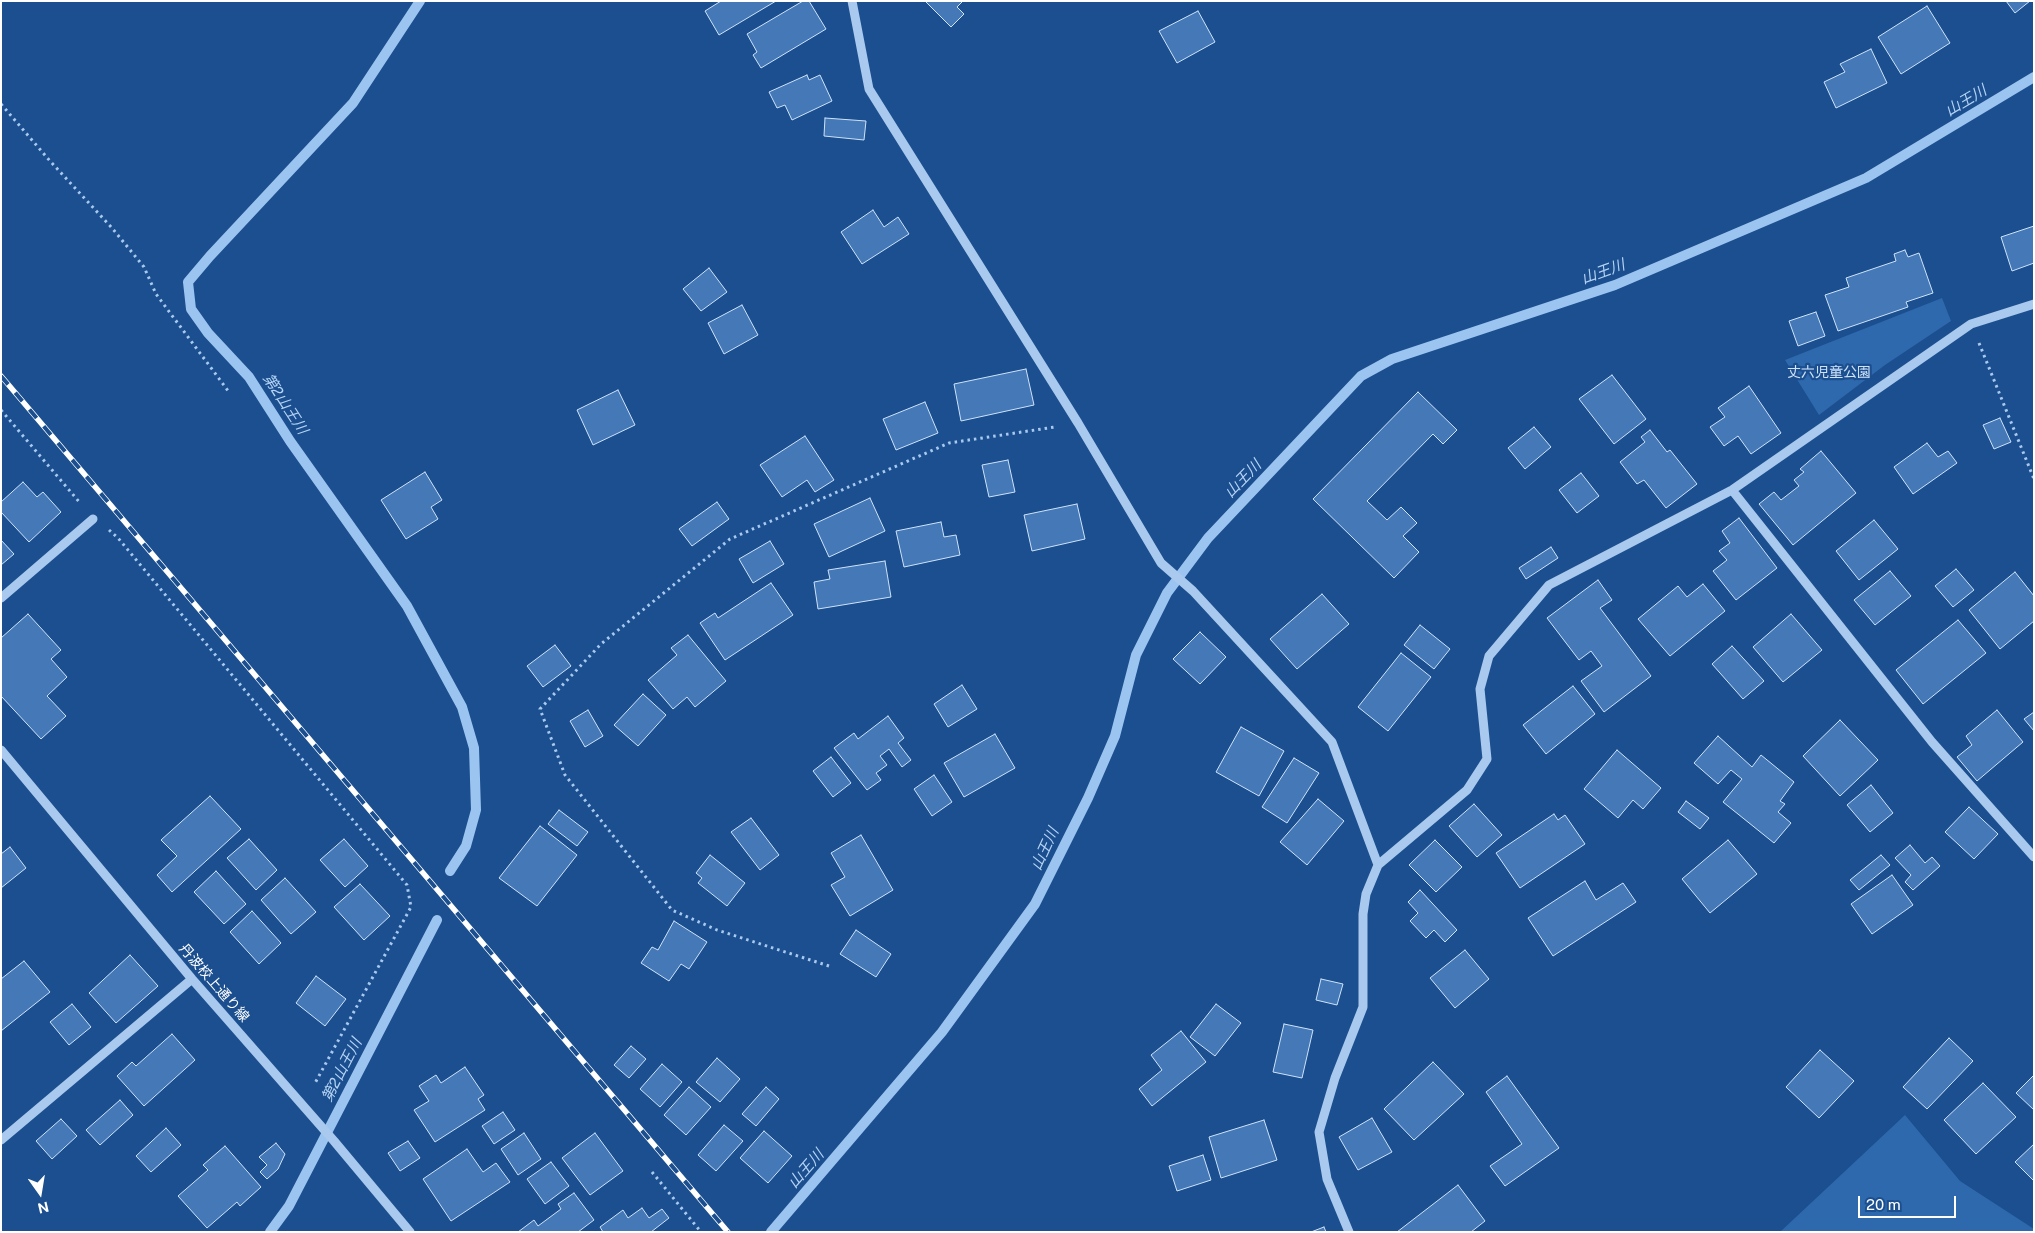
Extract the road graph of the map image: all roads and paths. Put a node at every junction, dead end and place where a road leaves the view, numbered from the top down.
1 (852, 1) edge
2 (1, 104) edge
3 (2034, 304) edge
4 (1971, 324) junction
5 (229, 392) dead end
6 (1, 410) edge
7 (1078, 423) junction
8 (2034, 479) edge
9 (1732, 490) junction
10 (94, 519) junction
11 (1, 598) edge
12 (1, 750) edge
13 (2034, 857) edge
14 (1378, 865) junction
15 (829, 966) dead end
16 (192, 979) junction
17 (303, 1105) junction
18 (1, 1140) edge
19 (652, 1172) dead end
20 (410, 1232) edge
21 (701, 1232) edge
22 (1349, 1232) edge

1 - 7 street
2 - 5 path
3 - 4 street
4 - 8 path
4 - 9 street
6 - 10 path
7 - 14 street
7 - 15 path
9 - 13 street
9 - 14 street
10 - 11 street
10 - 17 path
12 - 16 street, 丹波校上通り線
14 - 22 street
16 - 17 street, 丹波校上通り線
16 - 18 street
17 - 20 street, 丹波校上通り線
19 - 21 path

